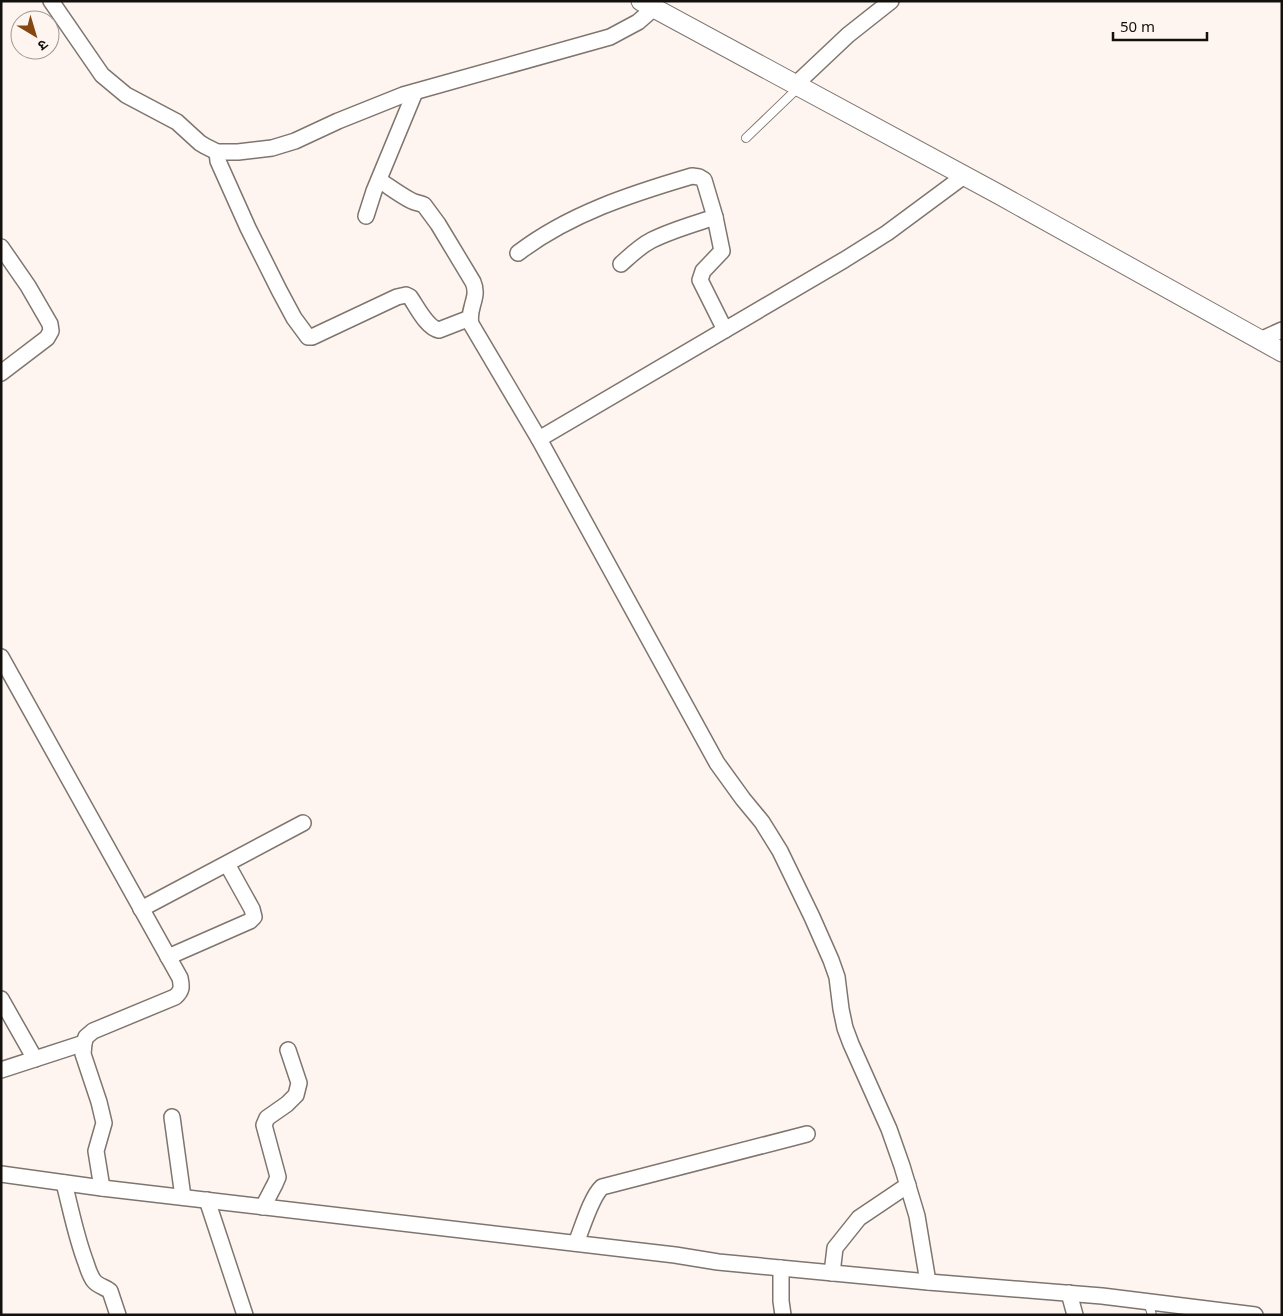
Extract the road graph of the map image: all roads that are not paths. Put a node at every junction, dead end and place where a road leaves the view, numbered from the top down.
1 (51, 1) edge
2 (891, 1) edge
3 (647, 5) edge
4 (797, 86) junction
5 (415, 92) junction
6 (746, 138) dead end
7 (217, 152) junction
8 (964, 176) junction
9 (379, 180) junction
10 (366, 216) dead end
11 (715, 217) junction
12 (1, 247) edge
13 (518, 253) dead end
14 (621, 264) dead end
15 (470, 318) junction
16 (725, 330) junction
17 (1282, 330) edge
18 (1260, 340) junction
19 (1282, 352) edge
20 (1, 373) edge
21 (539, 439) junction
22 (1, 657) edge
23 (303, 823) dead end
24 (227, 864) junction
25 (141, 909) junction
26 (168, 957) junction
27 (1, 999) edge
28 (84, 1043) junction
29 (288, 1050) dead end
30 (34, 1059) junction
31 (1, 1070) edge
32 (172, 1117) dead end
33 (807, 1134) dead end
34 (1, 1174) edge
35 (64, 1183) junction
36 (908, 1184) junction
37 (102, 1188) junction
38 (183, 1197) junction
39 (207, 1200) junction
40 (264, 1206) junction
41 (576, 1243) junction
42 (781, 1268) junction
43 (832, 1273) junction
44 (928, 1282) junction
45 (1069, 1293) junction
46 (1150, 1308) edge
47 (118, 1315) edge
48 (245, 1315) edge
49 (783, 1315) edge
50 (1075, 1315) edge
51 (1255, 1315) edge

1 - 7 street
2 - 4 street
3 - 4 street
3 - 5 street
4 - 6 lane
4 - 8 street
5 - 7 street
5 - 9 street
7 - 15 street
8 - 16 street
8 - 18 street
9 - 10 street
9 - 15 street
11 - 13 street
11 - 14 street
11 - 16 street
12 - 20 street
15 - 21 street
16 - 21 street
17 - 18 street
18 - 19 street
21 - 36 street
22 - 25 street
23 - 24 street
24 - 25 street
24 - 26 street
25 - 26 street
26 - 28 street
27 - 30 street
28 - 30 street
28 - 37 street
29 - 40 street
30 - 31 street
32 - 38 street
33 - 41 street
34 - 35 street
35 - 37 street
35 - 47 street
36 - 43 street
36 - 44 street
37 - 38 street
38 - 39 street
39 - 40 street
39 - 48 street
40 - 41 street
41 - 42 street
42 - 43 street
42 - 49 street
43 - 44 street
44 - 45 street
45 - 46 street
45 - 50 street
46 - 51 street

